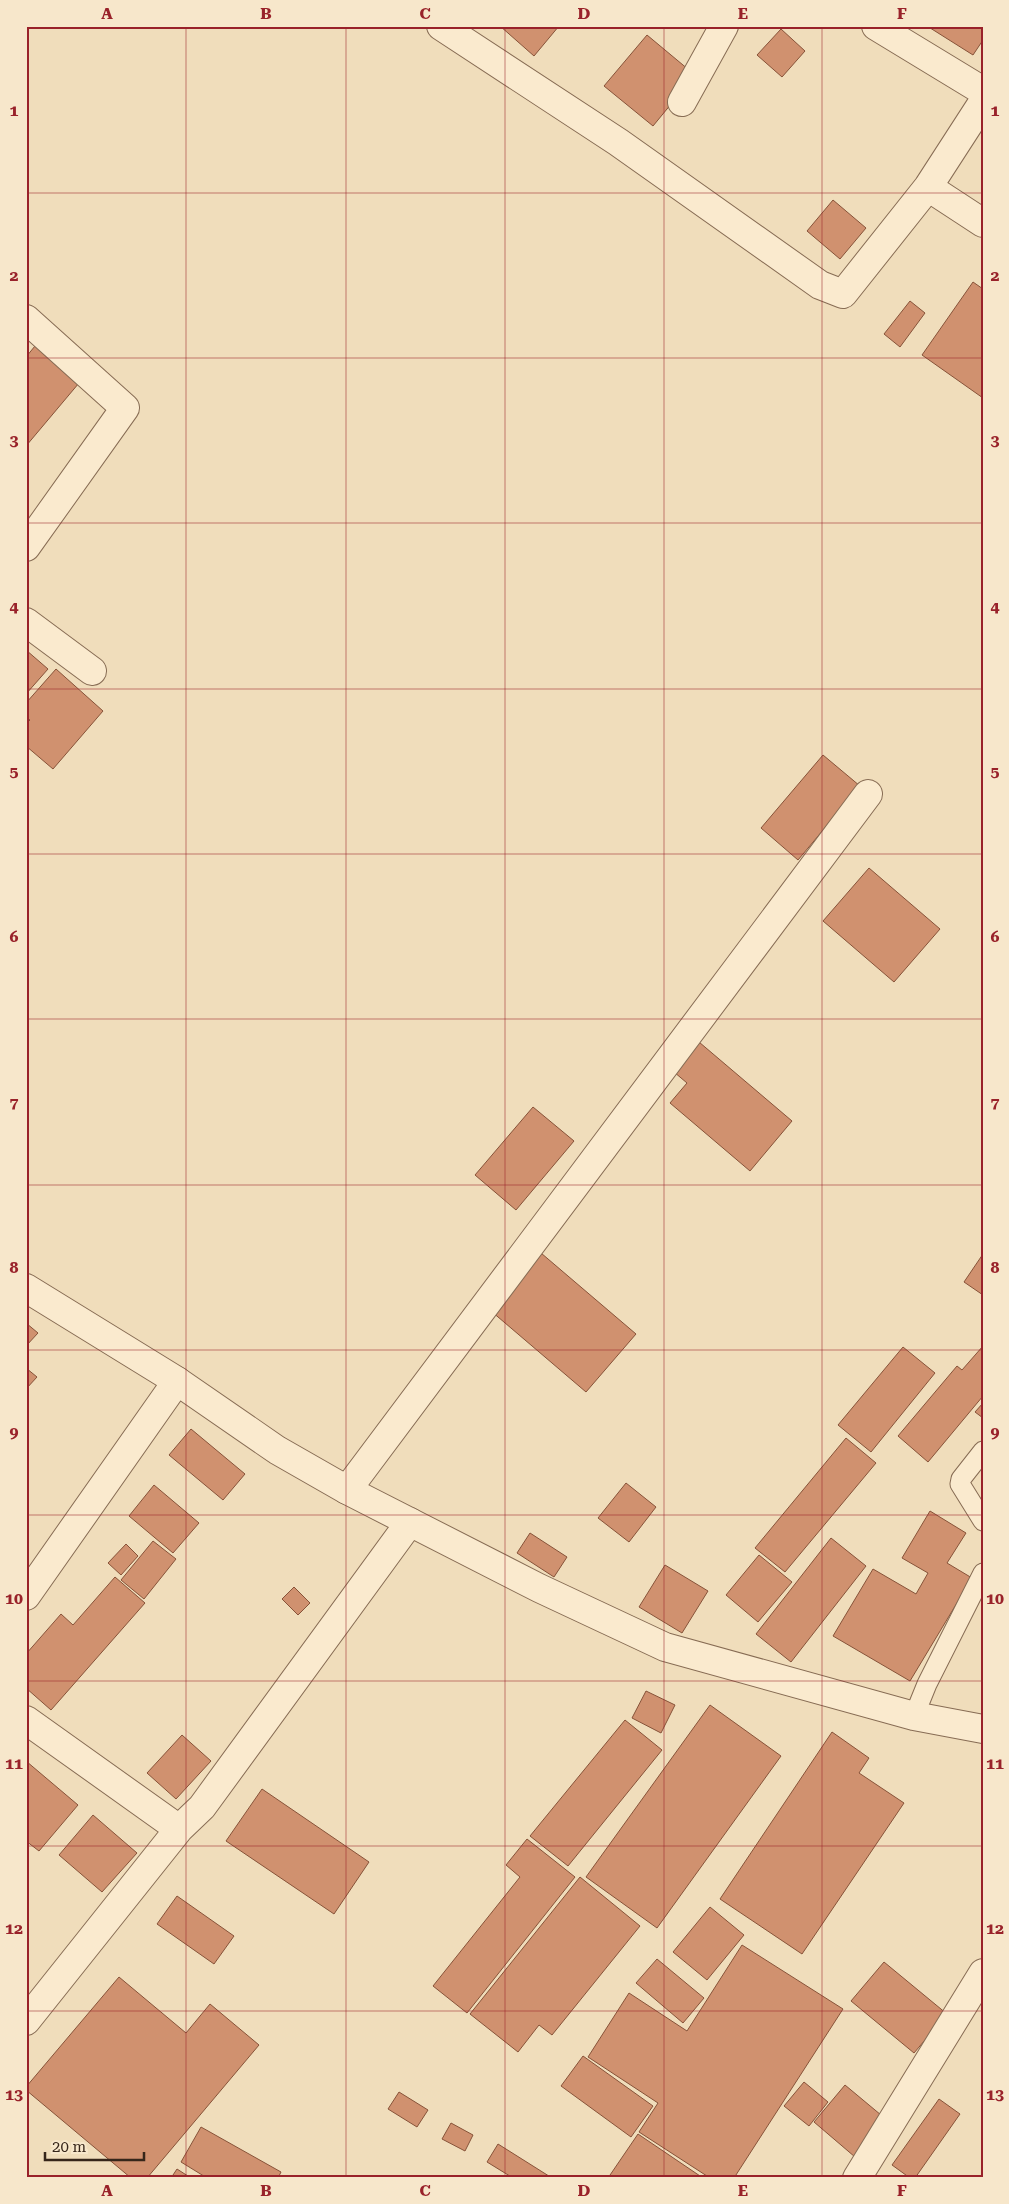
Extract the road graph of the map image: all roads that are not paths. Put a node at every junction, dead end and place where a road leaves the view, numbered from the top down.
1 (440, 26) edge
2 (724, 26) edge
3 (876, 26) edge
4 (983, 91) edge
5 (682, 102) dead end
6 (983, 102) edge
7 (928, 186) junction
8 (983, 223) edge
9 (26, 319) edge
10 (26, 547) edge
11 (26, 622) edge
12 (92, 671) dead end
13 (868, 794) dead end
14 (26, 1288) edge
15 (178, 1381) junction
16 (983, 1451) edge
17 (347, 1490) junction
18 (410, 1522) junction
19 (983, 1522) edge
20 (983, 1573) edge
21 (26, 1596) edge
22 (914, 1716) junction
23 (26, 1720) edge
24 (983, 1730) edge
25 (179, 1829) junction
26 (983, 1973) edge
27 (26, 2020) edge
28 (857, 2178) edge

1 - 7 street
2 - 5 street
3 - 4 street
6 - 7 street
7 - 8 street
9 - 10 street
11 - 12 street
13 - 17 street
14 - 15 street
15 - 17 street
15 - 21 street
16 - 19 lane
17 - 18 street
18 - 22 street
18 - 25 street
20 - 22 lane
22 - 24 street
23 - 25 street
25 - 27 street
26 - 28 street

